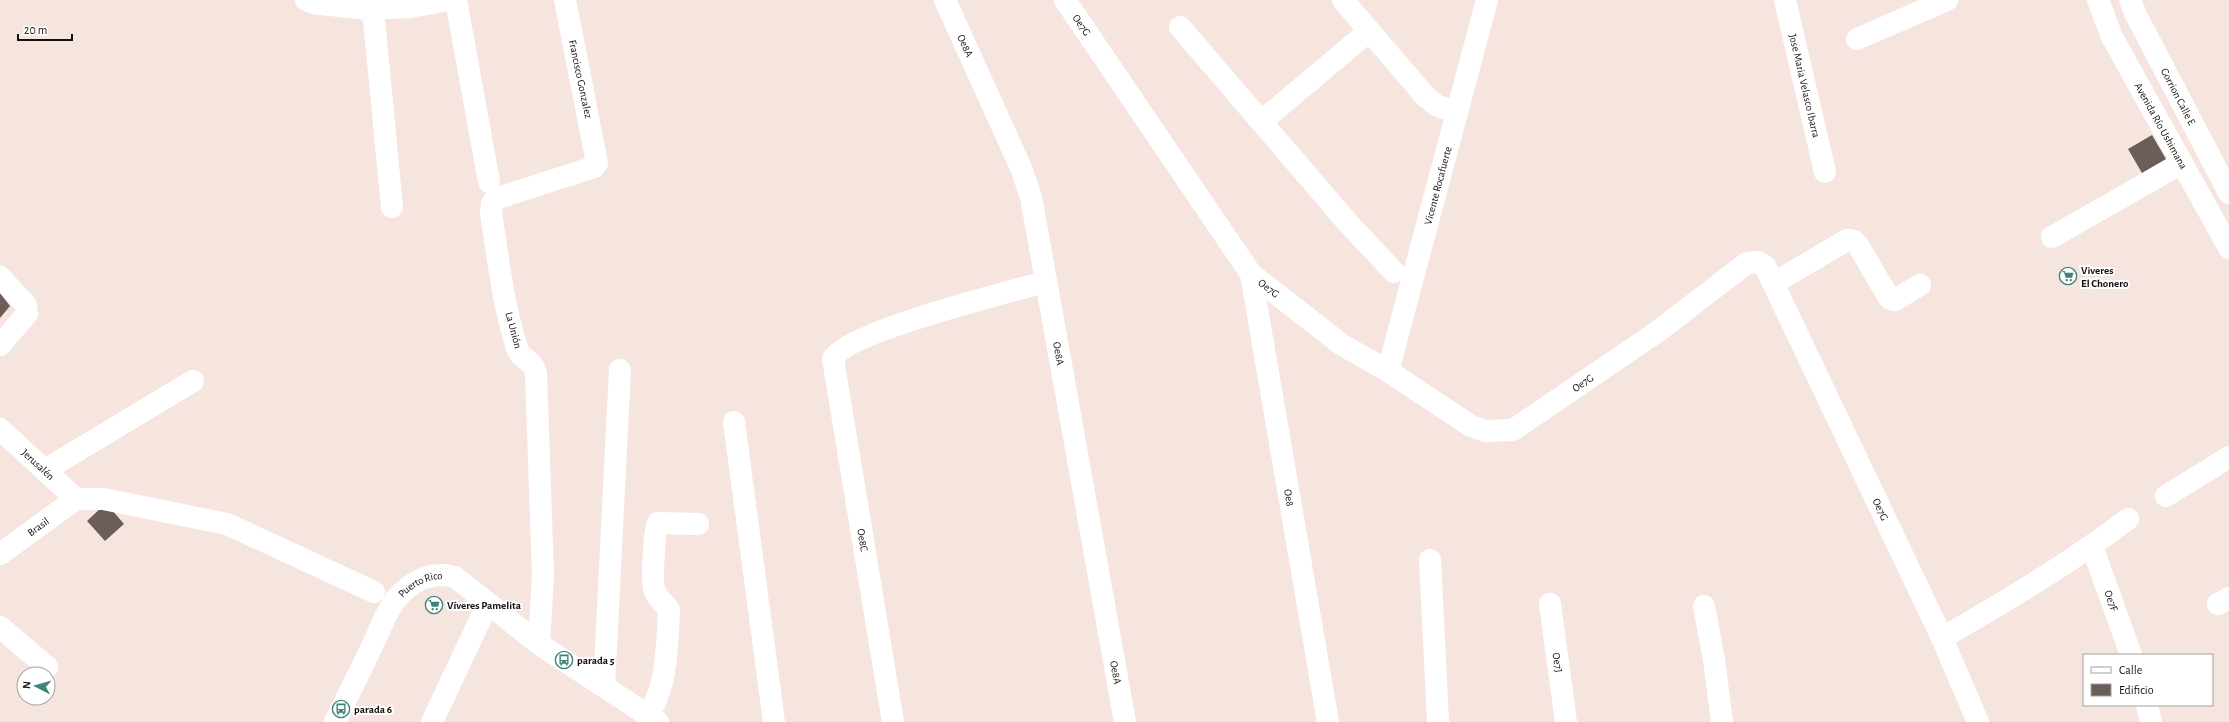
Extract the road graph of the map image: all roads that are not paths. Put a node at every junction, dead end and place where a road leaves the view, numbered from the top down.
1 (306, 0) edge
2 (450, 0) edge
3 (456, 0) edge
4 (565, 0) edge
5 (945, 0) edge
6 (1065, 0) edge
7 (1343, 0) edge
8 (1487, 0) edge
9 (1785, 0) edge
10 (1947, 0) edge
11 (2098, 0) edge
12 (2130, 0) edge
13 (373, 9) junction
14 (1180, 28) dead end
15 (1368, 32) junction
16 (1857, 39) dead end
17 (1457, 113) junction
18 (1261, 122) junction
19 (597, 157) joint
20 (2182, 163) junction
21 (1825, 172) dead end
22 (489, 182) dead end
23 (2229, 193) edge
24 (392, 207) dead end
25 (2052, 237) dead end
26 (2229, 248) edge
27 (1394, 272) dead end
28 (1251, 274) junction
29 (0, 278) edge
30 (1045, 282) junction
31 (1774, 283) junction
32 (1920, 285) dead end
33 (0, 344) edge
34 (620, 370) dead end
35 (1388, 371) junction
36 (193, 381) dead end
37 (734, 422) dead end
38 (0, 429) edge
39 (2229, 457) edge
40 (45, 470) junction
41 (2166, 496) dead end
42 (76, 500) junction
43 (2128, 519) dead end
44 (698, 524) dead end
45 (2092, 546) junction
46 (0, 554) edge
47 (1430, 560) dead end
48 (374, 592) dead end
49 (488, 603) junction
50 (1550, 604) dead end
51 (1704, 606) dead end
52 (0, 627) edge
53 (1942, 638) junction
54 (539, 644) junction
55 (2131, 654) edge
56 (46, 666) edge
57 (604, 686) junction
58 (2147, 706) edge
59 (652, 718) edge
60 (335, 722) edge
61 (432, 722) edge
62 (774, 722) edge
63 (893, 722) edge
64 (1125, 722) edge
65 (1328, 722) edge
66 (1438, 722) edge
67 (1566, 722) edge
68 (1722, 722) edge
69 (1978, 722) edge
70 (2151, 722) edge

1 - 13 street
2 - 13 street
3 - 22 street
4 - 19 street, Francisco Gonzalez
5 - 30 street, Oe8A
6 - 28 street, Oe7G
7 - 15 street
8 - 17 street, Vicente Rocafuerte
9 - 21 street, Jose Maria Velasco Ibarra
10 - 16 street
11 - 20 street, Avenida Río Ushimana
12 - 23 street, Gorrion Calle E
13 - 24 street
14 - 18 street
15 - 17 street
15 - 18 street
17 - 35 street, Vicente Rocafuerte
18 - 27 street
19 - 54 street, La Unión
20 - 25 street
20 - 26 street, Avenida Río Ushimana
28 - 35 street, Oe7G
28 - 65 street, Oe8
29 - 33 street
30 - 63 street, Oe8C
30 - 64 street, Oe8A
31 - 32 street
31 - 35 street, Oe7G
31 - 53 street, Oe7G
34 - 57 street
36 - 40 street
37 - 62 street
38 - 40 street, Jerusalén
39 - 41 street
40 - 42 street, Jerusalén
42 - 46 street, Brasil
42 - 48 street
43 - 45 street
44 - 59 street
45 - 53 street
45 - 55 street, Oe7F
47 - 66 street
49 - 54 street, Puerto Rico
49 - 60 street, Puerto Rico
49 - 61 street
50 - 67 street, Oe7J
51 - 68 street
52 - 56 street
53 - 69 street, Oe7G
54 - 57 street, Puerto Rico
57 - 59 street, Puerto Rico
58 - 70 street

